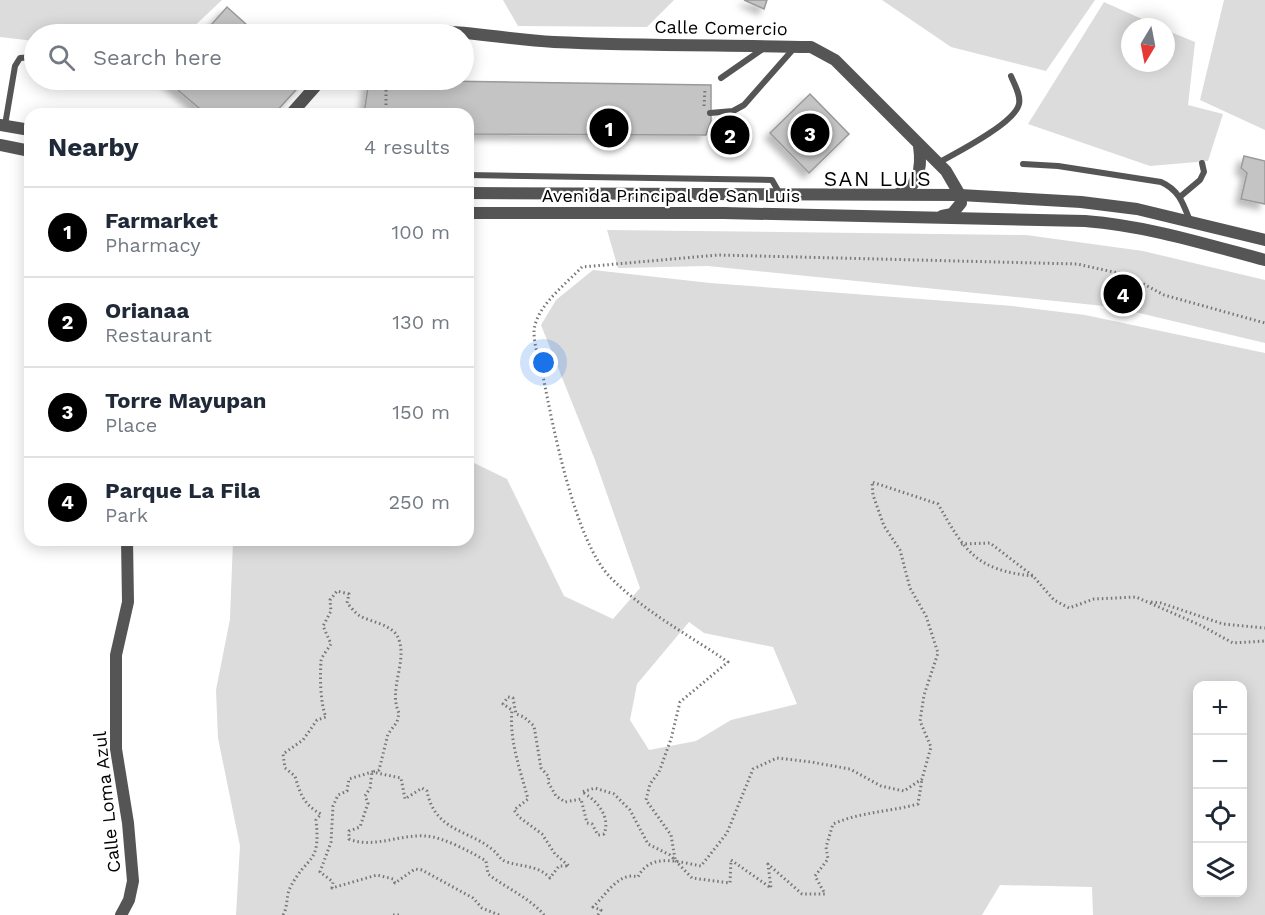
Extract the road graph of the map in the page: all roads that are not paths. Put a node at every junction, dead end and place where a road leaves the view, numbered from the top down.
1 (474, 33) edge
2 (767, 45) junction
3 (796, 46) junction
4 (24, 58) edge
5 (1011, 76) dead end
6 (720, 78) dead end
7 (312, 90) edge
8 (296, 108) edge
9 (710, 112) dead end
10 (2, 126) edge
11 (24, 129) edge
12 (0, 145) edge
13 (919, 146) junction
14 (24, 150) edge
15 (938, 163) junction
16 (1202, 163) dead end
17 (1023, 164) dead end
18 (474, 176) edge
19 (474, 193) edge
20 (780, 194) junction
21 (894, 195) junction
22 (960, 195) junction
23 (1181, 196) junction
24 (1027, 198) junction
25 (474, 213) edge
26 (935, 218) junction
27 (1026, 221) junction
28 (1190, 222) junction
29 (1265, 240) edge
30 (1265, 260) edge
31 (127, 546) edge
32 (121, 915) edge

1 - 2 street, Calle Comercio
2 - 3 street, Calle Comercio
2 - 6 lane
3 - 9 lane
3 - 13 street, Calle Comercio
4 - 10 lane
5 - 15 lane
7 - 8 street
10 - 11 street
12 - 14 street
13 - 15 street, Calle Comercio
13 - 21 street
15 - 22 street, Calle Comercio
16 - 23 lane
17 - 23 lane
18 - 20 lane
19 - 20 street, Avenida Principal de San Luis
20 - 21 street, Avenida Principal de San Luis
21 - 22 street, Avenida Principal de San Luis
22 - 24 street, Avenida Principal de San Luis
22 - 26 street
23 - 28 lane
24 - 27 street
24 - 28 street, Avenida Principal de San Luis
25 - 26 street, Avenida Principal de San Luis
26 - 27 street, Avenida Principal de San Luis
27 - 30 street, Avenida Principal de San Luis
28 - 29 street, Avenida Principal de San Luis
31 - 32 street, Calle Loma Azul

